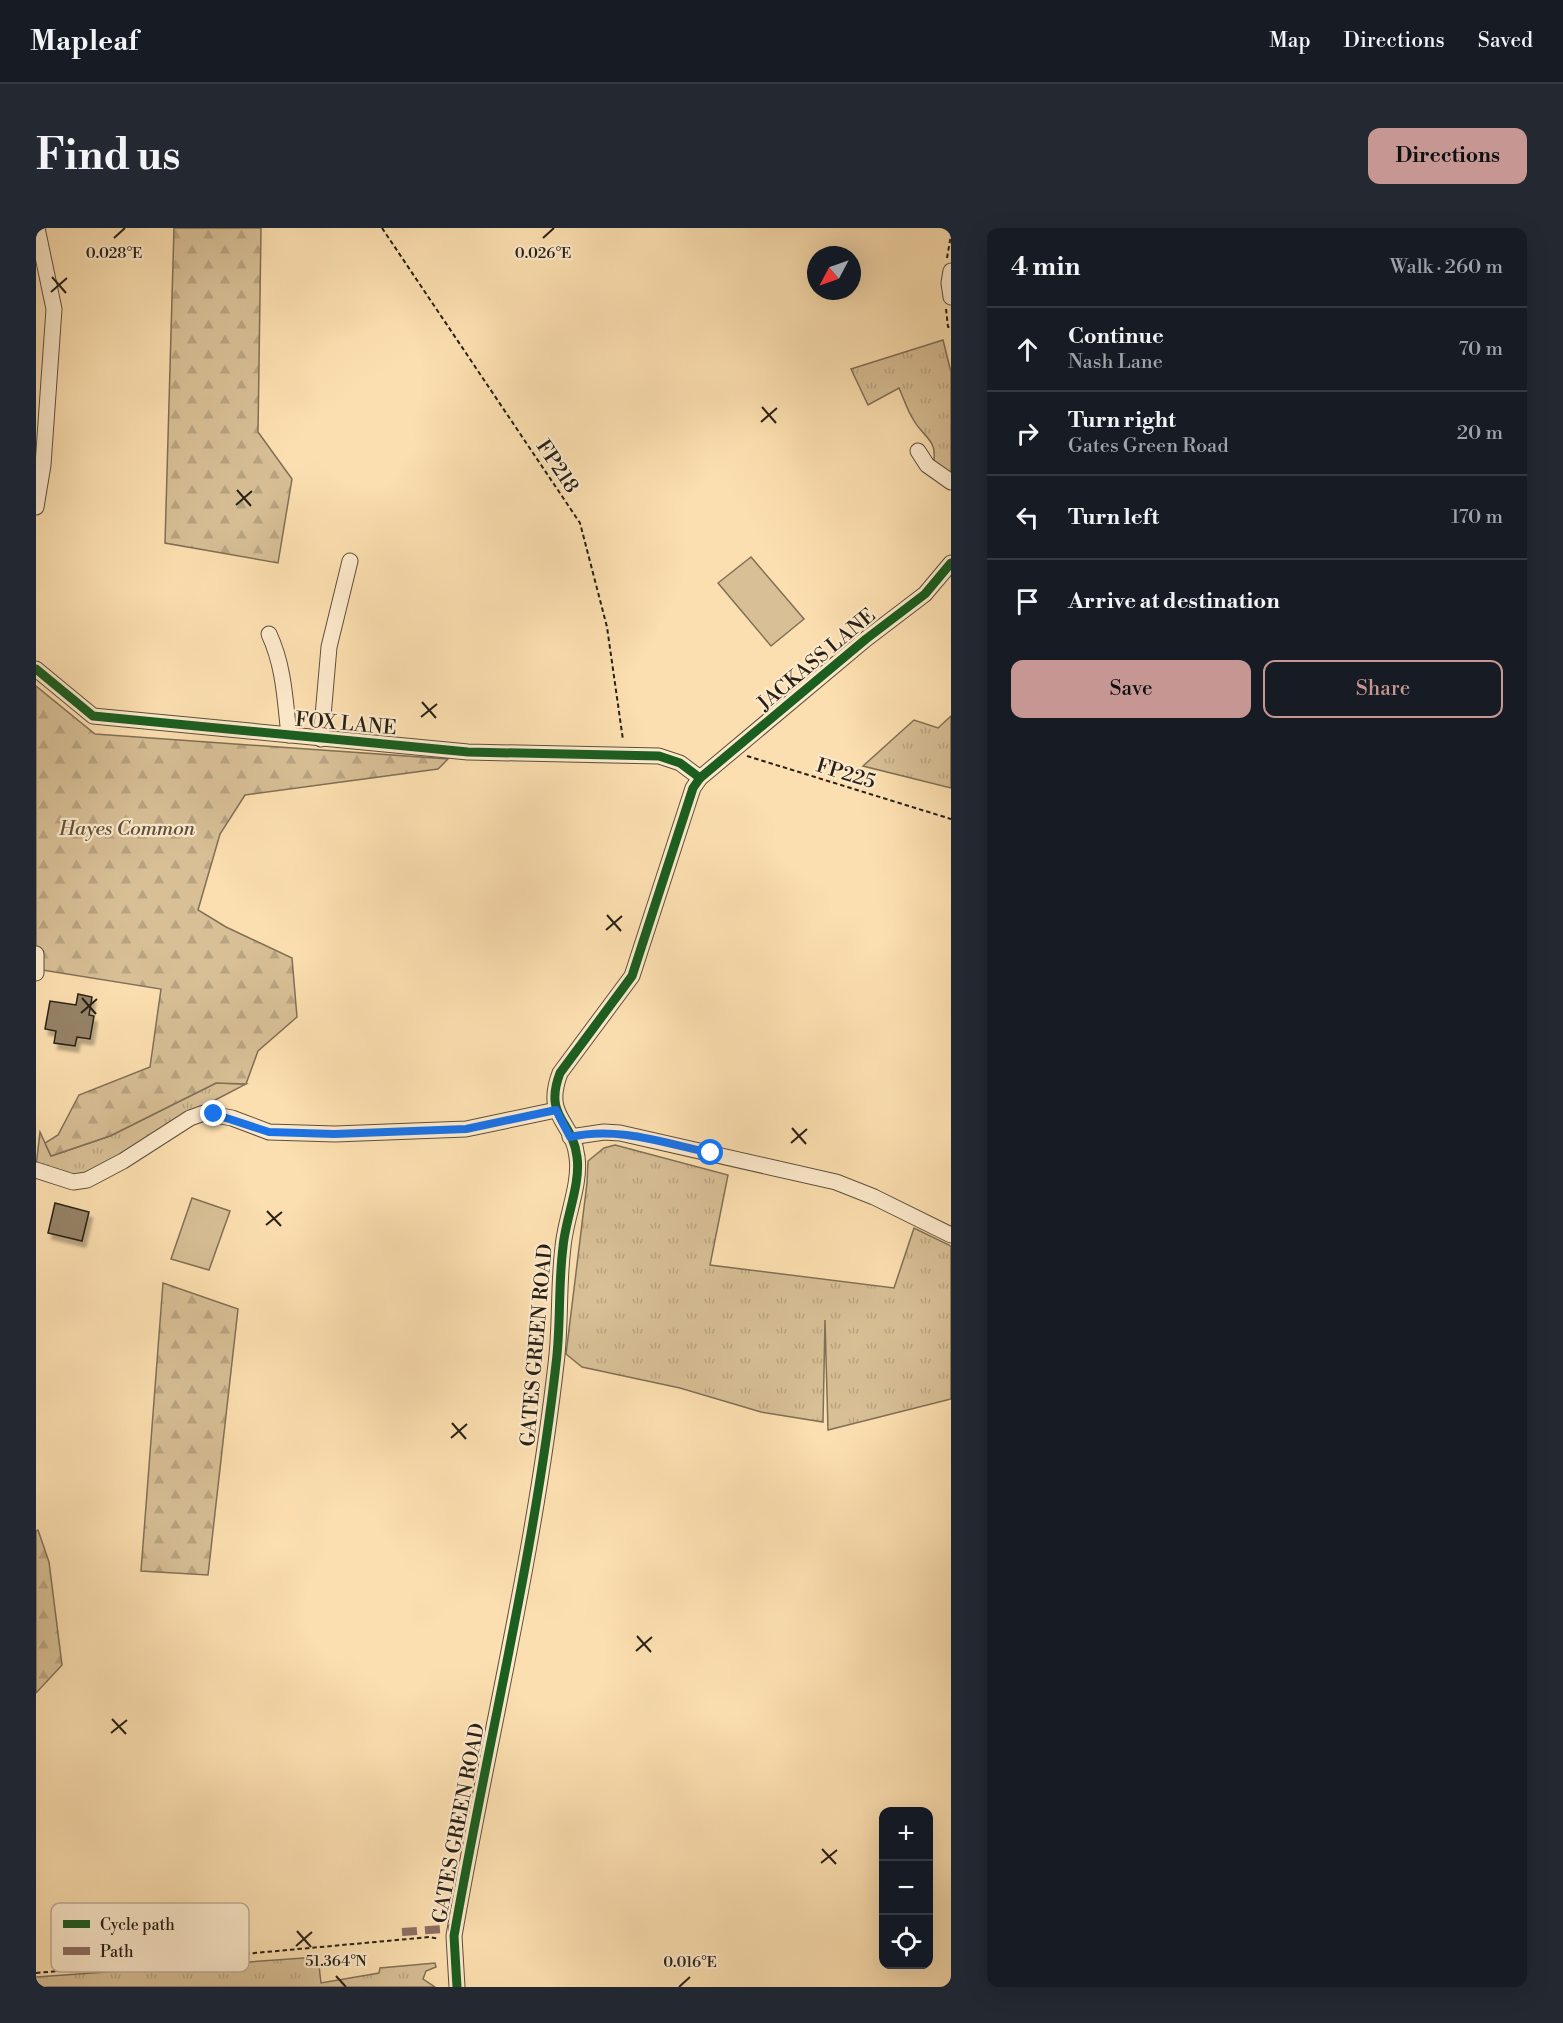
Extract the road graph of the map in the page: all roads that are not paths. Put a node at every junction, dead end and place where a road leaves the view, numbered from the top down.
1 (38, 228) edge
2 (951, 271) edge
3 (951, 297) edge
4 (918, 451) dead end
5 (951, 482) edge
6 (36, 507) edge
7 (350, 561) dead end
8 (951, 564) edge
9 (268, 634) dead end
10 (36, 669) edge
11 (289, 735) junction
12 (321, 738) junction
13 (700, 778) junction
14 (36, 954) edge
15 (36, 973) edge
16 (556, 1110) junction
17 (570, 1137) junction
18 (36, 1170) edge
19 (951, 1235) edge
20 (457, 1987) edge

1 - 6 street
2 - 3 street
4 - 5 street
7 - 12 street
8 - 13 street, JACKASS LANE
9 - 11 street
10 - 11 street, FOX LANE
11 - 12 street, FOX LANE
12 - 13 street, FOX LANE
13 - 16 street
14 - 15 street
16 - 17 street, GATES GREEN ROAD
16 - 18 street
17 - 19 street
17 - 20 street, GATES GREEN ROAD

